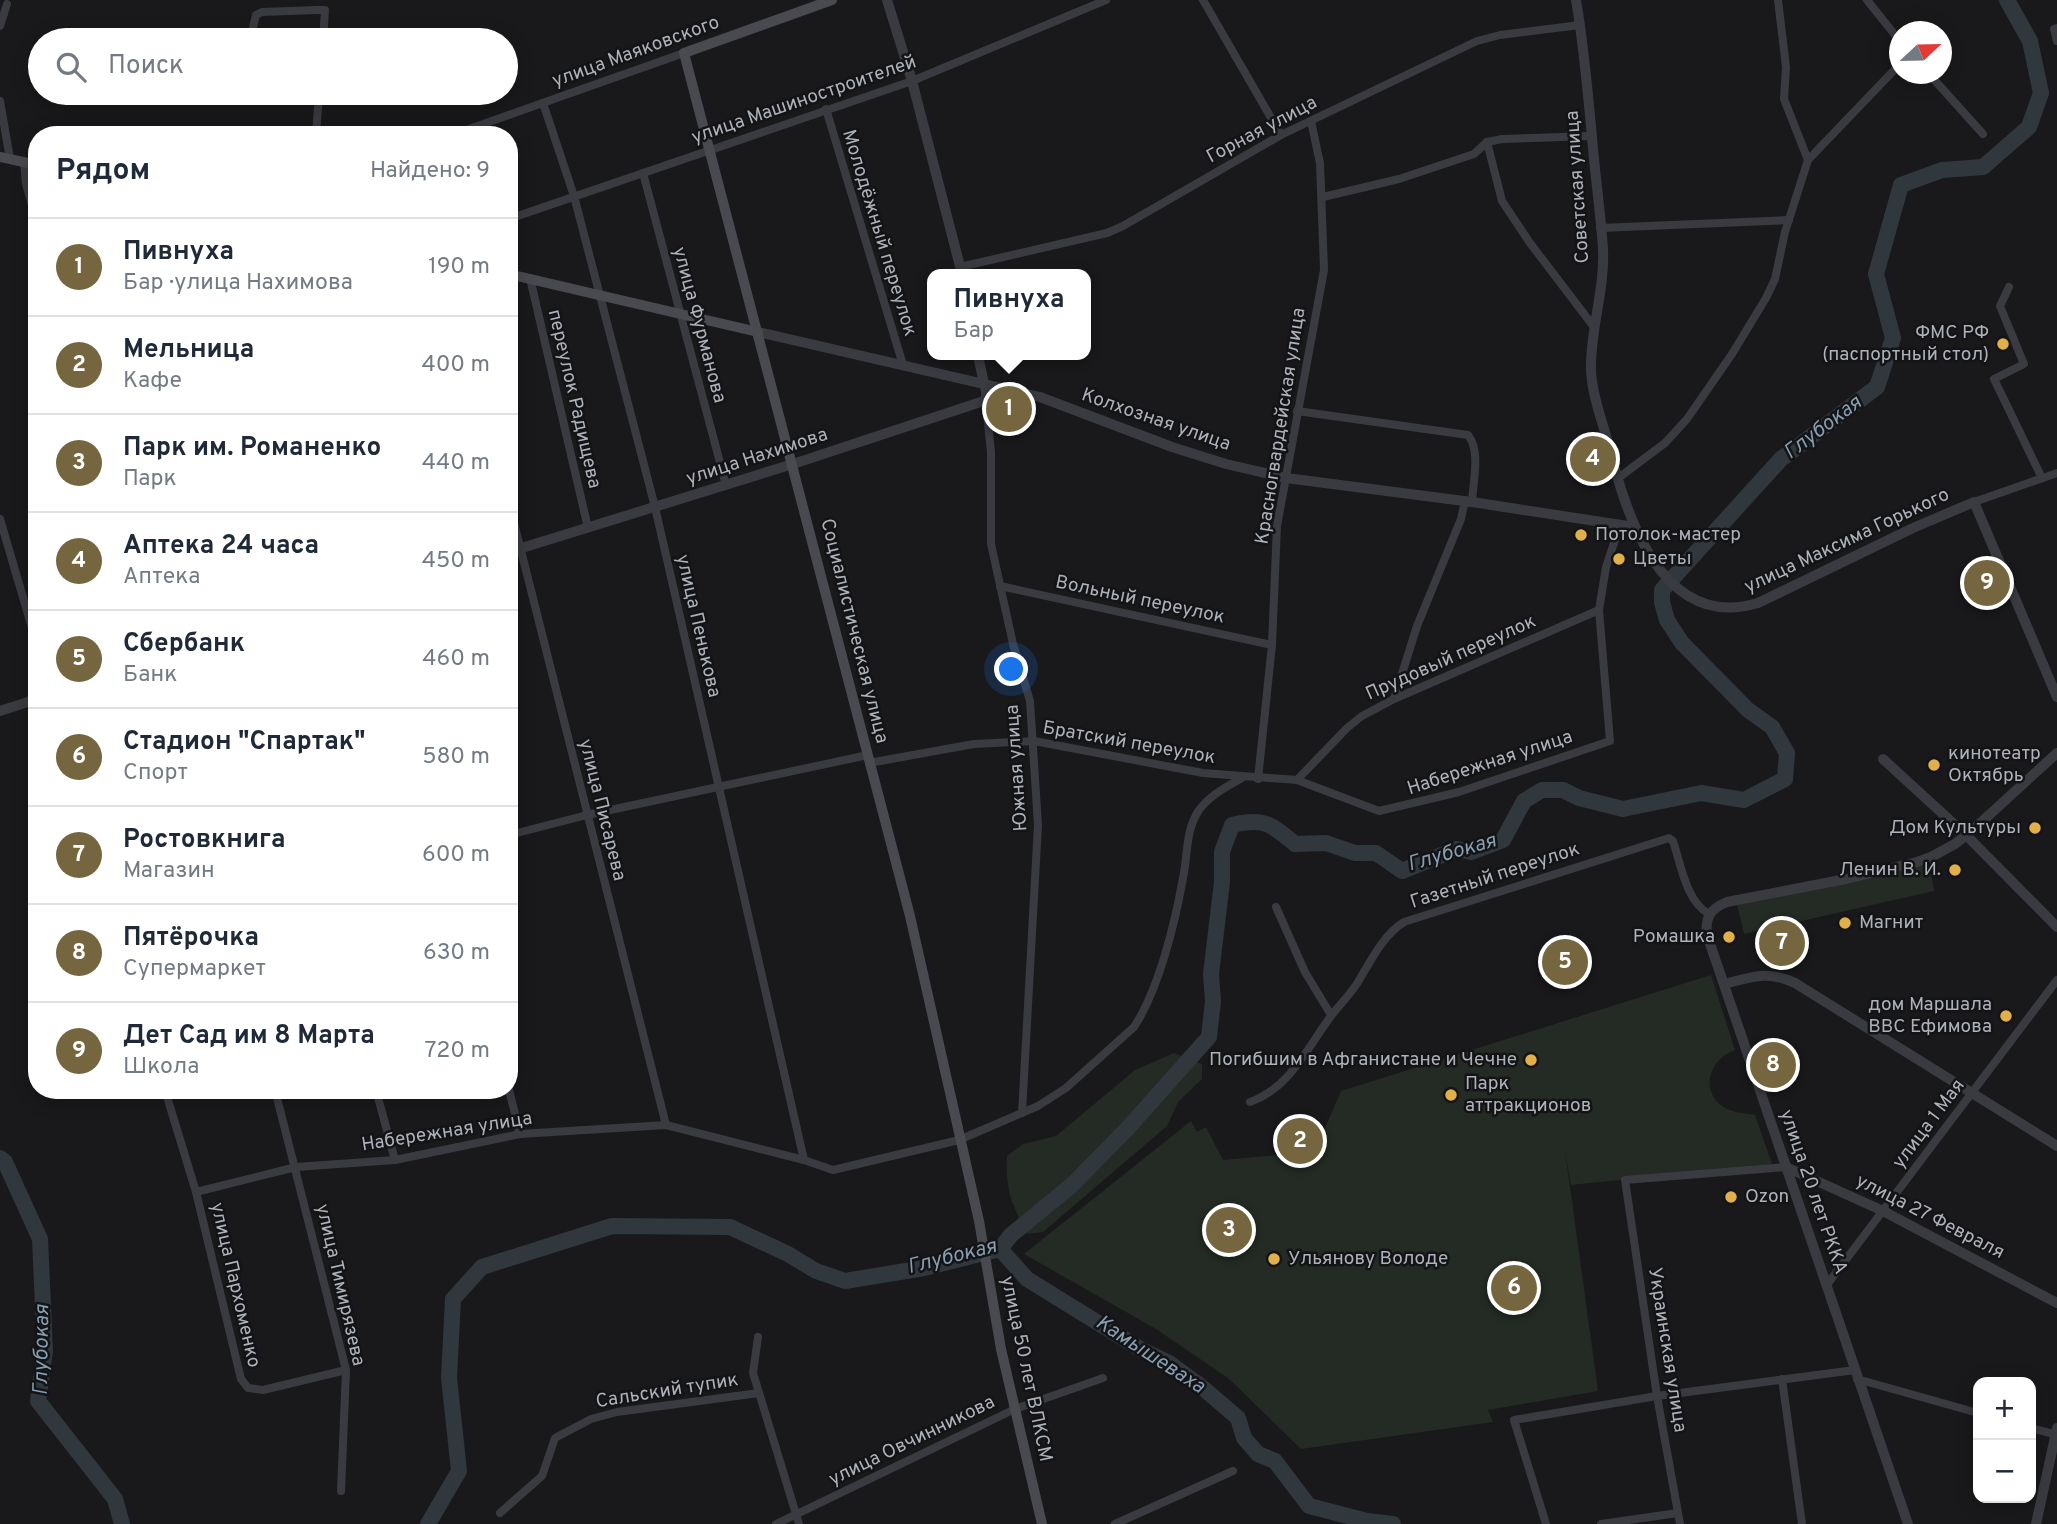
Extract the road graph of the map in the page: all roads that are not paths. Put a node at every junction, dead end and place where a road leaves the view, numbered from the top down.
1 (831, 0) edge
2 (887, 0) edge
3 (1106, 0) edge
4 (1203, 0) edge
5 (1576, 0) edge
6 (1778, 0) edge
7 (1867, 0) edge
8 (7, 4) dead end
9 (1580, 25) junction
10 (0, 26) edge
11 (253, 28) edge
12 (324, 28) edge
13 (1889, 28) edge
14 (2055, 28) edge
15 (2057, 41) edge
16 (684, 53) junction
17 (1889, 75) edge
18 (912, 81) junction
19 (1938, 84) edge
20 (0, 102) edge
21 (543, 103) junction
22 (318, 105) edge
23 (825, 109) junction
24 (1311, 121) junction
25 (317, 126) edge
26 (478, 126) edge
27 (1983, 134) dead end
28 (1281, 135) junction
29 (1592, 136) junction
30 (1487, 142) junction
31 (709, 149) junction
32 (5, 158) edge
33 (1808, 160) junction
34 (24, 162) junction
35 (28, 163) edge
36 (643, 173) junction
37 (28, 191) edge
38 (574, 197) junction
39 (1323, 197) junction
40 (518, 216) edge
41 (1789, 220) junction
42 (1600, 228) junction
43 (961, 269) edge
44 (965, 269) edge
45 (518, 276) edge
46 (530, 278) junction
47 (2009, 287) dead end
48 (601, 295) junction
49 (679, 314) junction
50 (1594, 327) junction
51 (758, 332) junction
52 (979, 360) edge
53 (903, 365) junction
54 (984, 384) junction
55 (1014, 391) junction
56 (988, 400) junction
57 (1297, 411) junction
58 (793, 464) junction
59 (2057, 473) edge
60 (1286, 478) junction
61 (2042, 478) junction
62 (1617, 480) junction
63 (726, 485) junction
64 (1468, 501) junction
65 (1974, 502) junction
66 (655, 507) junction
67 (0, 519) edge
68 (1620, 525) junction
69 (1634, 527) junction
70 (588, 528) junction
71 (518, 538) edge
72 (521, 549) junction
73 (518, 550) edge
74 (1658, 568) joint
75 (1000, 586) junction
76 (1599, 610) junction
77 (28, 614) edge
78 (1272, 645) junction
79 (2057, 696) edge
80 (1394, 699) junction
81 (28, 702) edge
82 (0, 711) edge
83 (1034, 741) junction
84 (2057, 753) edge
85 (869, 759) junction
86 (1883, 759) dead end
87 (1242, 778) junction
88 (1258, 779) junction
89 (1297, 780) junction
90 (719, 787) junction
91 (587, 815) junction
92 (518, 833) edge
93 (1966, 835) junction
94 (1276, 907) dead end
95 (1709, 914) junction
96 (2057, 927) edge
97 (2057, 980) edge
98 (1724, 984) junction
99 (1331, 1015) junction
100 (1972, 1092) junction
101 (168, 1099) edge
102 (277, 1099) edge
103 (378, 1099) edge
104 (511, 1099) edge
105 (1250, 1102) dead end
106 (1022, 1113) junction
107 (666, 1125) junction
108 (520, 1134) junction
109 (960, 1140) junction
110 (2057, 1146) edge
111 (395, 1160) junction
112 (804, 1160) junction
113 (296, 1167) junction
114 (1786, 1167) junction
115 (196, 1192) junction
116 (1883, 1211) junction
117 (979, 1221) joint
118 (1826, 1286) junction
119 (2057, 1303) edge
120 (758, 1337) dead end
121 (346, 1370) junction
122 (1856, 1375) junction
123 (1103, 1378) dead end
124 (1782, 1379) junction
125 (759, 1393) junction
126 (1657, 1396) junction
127 (1015, 1409) junction
128 (1973, 1411) edge
129 (2036, 1429) edge
130 (2056, 1432) edge
131 (1233, 1471) dead end
132 (341, 1492) dead end
133 (500, 1513) dead end
134 (1678, 1513) junction
135 (798, 1519) edge
136 (776, 1524) edge
137 (1042, 1524) edge
138 (1115, 1524) edge
139 (1546, 1524) edge
140 (1602, 1524) edge
141 (1680, 1524) edge
142 (1802, 1524) edge
143 (1908, 1524) edge
144 (2036, 1524) edge

1 - 16 main road, улица Маяковского
2 - 18 street
3 - 18 street, улица Машиностроителей
4 - 28 street
5 - 9 street, Советская улица
6 - 33 street
7 - 13 street
8 - 10 street
9 - 24 street, Горная улица
9 - 29 street, Советская улица
11 - 12 street
14 - 15 street
16 - 21 street, улица Маяковского
16 - 31 main road, Социалистическая улица
17 - 33 street
18 - 23 street, улица Машиностроителей
18 - 43 street
19 - 27 street
20 - 32 street
21 - 26 street, улица Маяковского
21 - 38 street, улица Пенькова
22 - 25 street
23 - 31 street, улица Машиностроителей
23 - 53 street, Молодёжный переулок
24 - 28 street, Горная улица
24 - 39 street, Красногвардейская улица
28 - 44 street, Горная улица
29 - 30 street
29 - 42 street, Советская улица
30 - 39 street
30 - 50 street
31 - 36 street, улица Машиностроителей
31 - 51 main road, Социалистическая улица
32 - 34 main road
33 - 41 street
34 - 35 main road
34 - 37 street
36 - 38 street, улица Машиностроителей
36 - 49 street, улица Фурманова
38 - 40 street, улица Машиностроителей
38 - 48 street, улица Пенькова
39 - 57 street, Красногвардейская улица
41 - 42 street
41 - 62 street
42 - 50 street, Советская улица
45 - 46 main road, Колхозная улица
46 - 48 main road, Колхозная улица
46 - 70 street, переулок Радищева
47 - 61 street
48 - 49 main road, Колхозная улица
48 - 66 street, улица Пенькова
49 - 51 main road, Колхозная улица
49 - 63 street, улица Фурманова
50 - 62 street, Советская улица
51 - 53 street, Колхозная улица
51 - 58 main road, Социалистическая улица
52 - 54 street
53 - 54 street, Колхозная улица
54 - 55 street, Колхозная улица
54 - 56 street, Южная улица
55 - 56 street, улица Нахимова
55 - 60 street, Колхозная улица
56 - 58 street, улица Нахимова
56 - 75 street, Южная улица
57 - 60 street, Красногвардейская улица
57 - 64 street
58 - 63 street, улица Нахимова
58 - 85 main road, Социалистическая улица
59 - 61 street, улица Максима Горького
60 - 64 street, Колхозная улица
60 - 78 street, Красногвардейская улица
61 - 65 street, улица Максима Горького
62 - 69 street, Советская улица
63 - 66 street, улица Нахимова
64 - 68 street, Колхозная улица
64 - 80 street
65 - 74 street, улица Максима Горького
65 - 79 street
66 - 70 street, улица Нахимова
66 - 90 street, улица Пенькова
67 - 77 street
68 - 69 street, Колхозная улица
68 - 76 street
69 - 74 street, Советская улица
70 - 72 street, улица Нахимова
71 - 72 street, улица Писарева
72 - 73 street, улица Нахимова
72 - 91 street, улица Писарева
75 - 78 street, Вольный переулок
75 - 83 street, Южная улица
76 - 80 street, Прудовый переулок
76 - 89 street, Набережная улица
78 - 88 street, Красногвардейская улица
80 - 89 street, Прудовый переулок
81 - 82 street
83 - 85 street, Братский переулок
83 - 87 street, Братский переулок
83 - 106 street, Южная улица
84 - 93 street
85 - 90 street, Братский переулок
85 - 109 main road, Социалистическая улица
86 - 93 street
87 - 88 street, Братский переулок
87 - 106 street, Набережная улица
88 - 89 street, Набережная улица
90 - 91 street, Братский переулок
90 - 112 street, улица Пенькова
91 - 92 street, Братский переулок
91 - 107 street, улица Писарева
93 - 95 street
93 - 96 street
94 - 99 street
95 - 98 street, улица 20 лет РККА
95 - 99 street, Газетный переулок
97 - 100 street, улица 1 Мая
98 - 100 street
98 - 114 street, улица 20 лет РККА
99 - 105 street, Газетный переулок
100 - 110 street
100 - 116 street, улица 1 Мая
101 - 115 street, улица Пархоменко
102 - 113 street, улица Тимирязева
103 - 111 street
104 - 108 street
106 - 109 street, Набережная улица
107 - 108 street, Набережная улица
107 - 112 street, Набережная улица
108 - 111 street, Набережная улица
109 - 112 street, Набережная улица
109 - 117 main road, Социалистическая улица
111 - 113 street, Набережная улица
113 - 115 street, Набережная улица
113 - 121 street, улица Тимирязева
114 - 116 street, улица 27 Февраля
114 - 118 street, улица 20 лет РККА
114 - 126 street, Украинская улица
115 - 121 street, улица Пархоменко
116 - 118 street, улица 1 Мая
116 - 119 street, улица 27 Февраля
117 - 127 main road, улица 50 лет ВЛКСМ
118 - 122 street, улица 20 лет РККА
120 - 125 street
121 - 132 street, улица Тимирязева
122 - 124 street
122 - 128 street
122 - 143 street, улица 20 лет РККА
123 - 127 street, улица Овчинникова
124 - 126 street
124 - 142 street
125 - 133 street, Сальский тупик
125 - 135 street
126 - 134 street, Украинская улица
126 - 139 street
127 - 135 street, улица Овчинникова
127 - 137 main road, улица 50 лет ВЛКСМ
129 - 130 street
130 - 144 street
131 - 138 street
134 - 140 street
134 - 141 street, Украинская улица
135 - 136 street, улица Овчинникова

